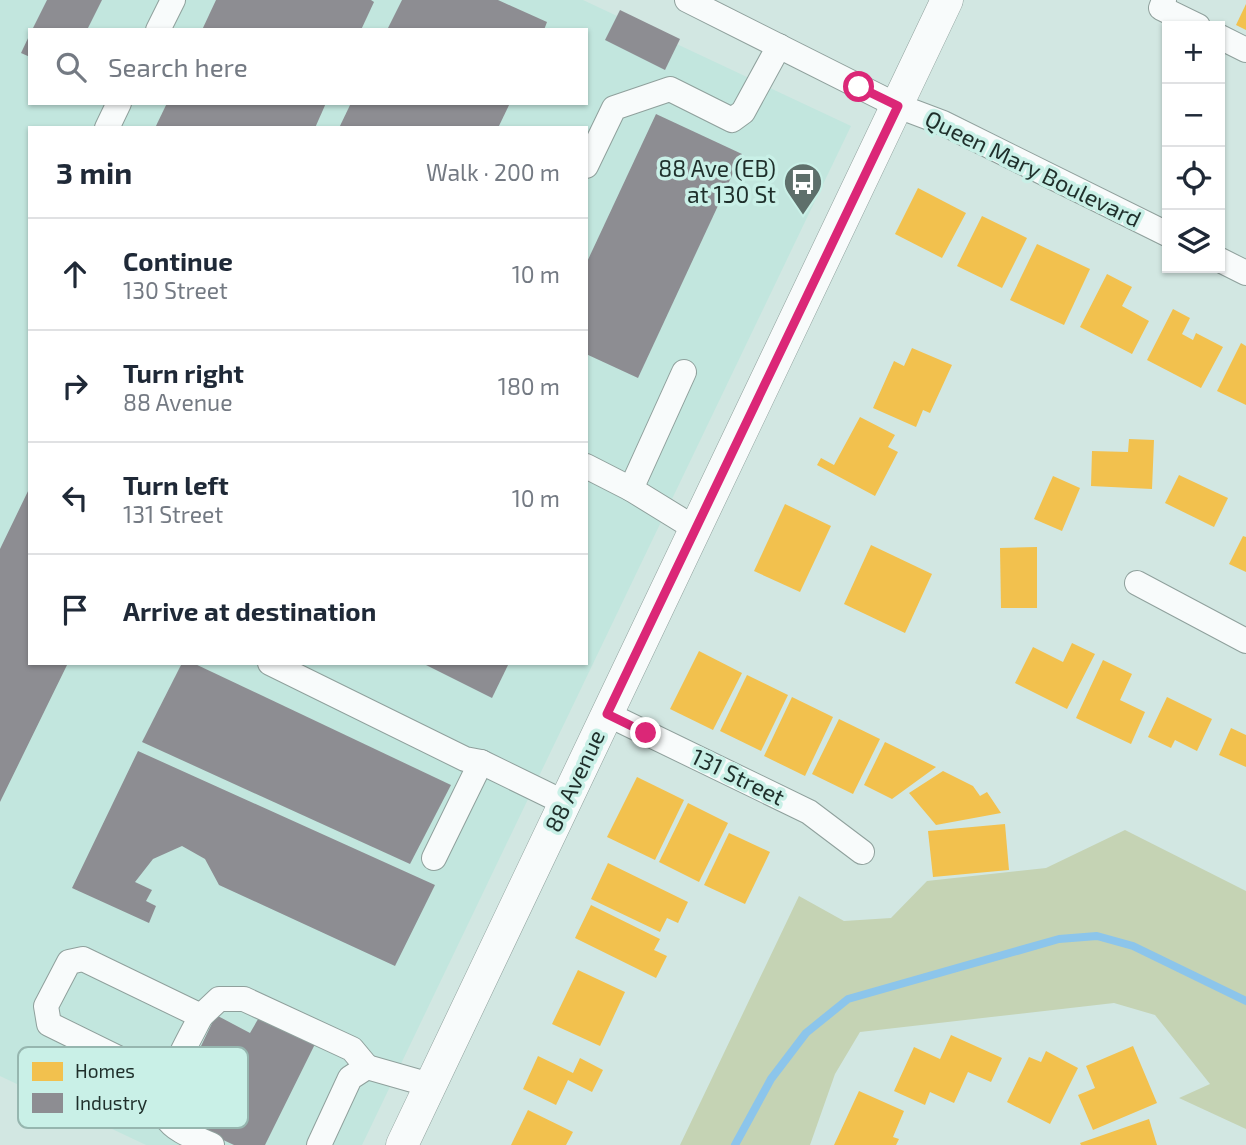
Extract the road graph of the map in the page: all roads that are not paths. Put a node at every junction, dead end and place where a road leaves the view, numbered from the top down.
1 (173, 0) edge
2 (687, 0) edge
3 (947, 0) edge
4 (1164, 0) edge
5 (717, 6) edge
6 (1188, 21) edge
7 (159, 28) edge
8 (1225, 40) edge
9 (779, 47) junction
10 (1246, 50) edge
11 (119, 105) edge
12 (898, 106) junction
13 (108, 126) edge
14 (588, 162) edge
15 (1162, 232) edge
16 (684, 372) dead end
17 (588, 467) edge
18 (631, 489) junction
19 (696, 529) junction
20 (1137, 583) dead end
21 (1246, 642) edge
22 (274, 665) edge
23 (607, 714) junction
24 (481, 762) junction
25 (565, 803) junction
26 (862, 852) dead end
27 (434, 858) dead end
28 (201, 1016) junction
29 (96, 1047) edge
30 (186, 1047) edge
31 (367, 1067) junction
32 (430, 1085) junction
33 (177, 1128) edge
34 (212, 1145) edge
35 (319, 1145) edge
36 (402, 1145) edge

1 - 7 street
2 - 5 street, Queen Mary Boulevard
3 - 12 main road, 88 Avenue
4 - 6 street
5 - 9 street, Queen Mary Boulevard
8 - 10 street
9 - 12 street, Queen Mary Boulevard
9 - 14 street
11 - 13 street
12 - 15 street, Queen Mary Boulevard
12 - 19 main road, 88 Avenue
16 - 18 street
17 - 18 street
18 - 19 street
19 - 23 main road, 88 Avenue
20 - 21 street
22 - 24 street
23 - 25 main road, 88 Avenue
23 - 26 street, 131 Street
24 - 25 street
24 - 27 street
25 - 32 main road, 88 Avenue
28 - 29 street
28 - 30 street
28 - 31 street
31 - 32 street
31 - 35 street
32 - 36 main road, 88 Avenue
33 - 34 street

